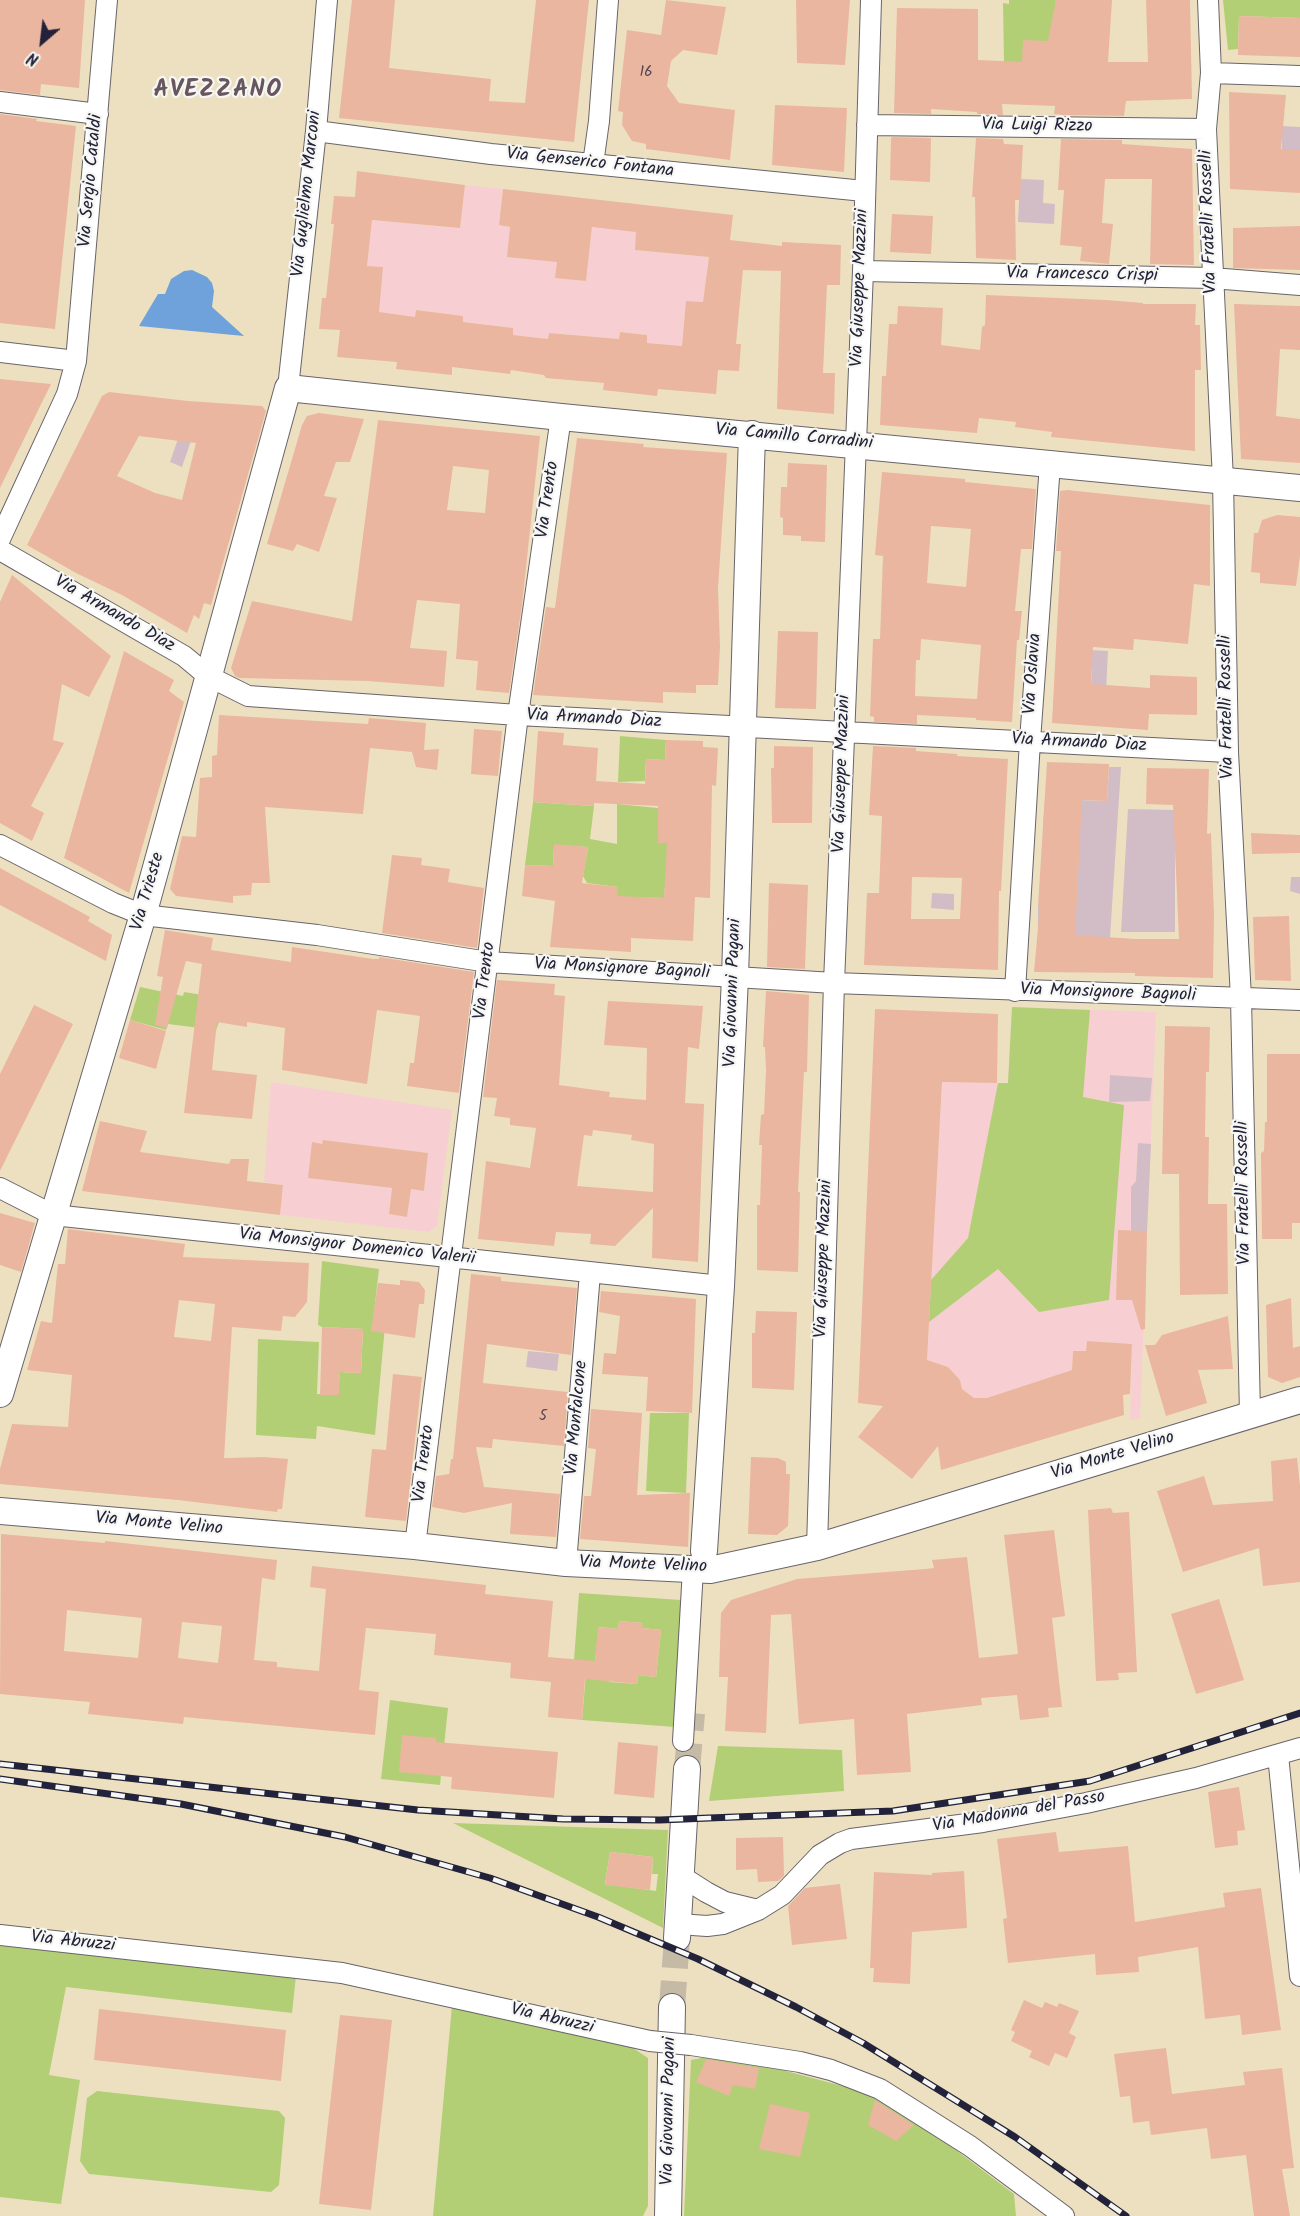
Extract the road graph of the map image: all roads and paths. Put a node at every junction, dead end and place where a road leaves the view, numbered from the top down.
1 (107, 0) edge
2 (327, 0) edge
3 (608, 0) edge
4 (871, 0) edge
5 (1208, 0) edge
6 (1211, 73) junction
7 (1300, 76) edge
8 (0, 102) edge
9 (98, 114) junction
10 (867, 124) junction
11 (1206, 129) junction
12 (316, 131) junction
13 (593, 164) junction
14 (864, 191) junction
15 (863, 271) junction
16 (1212, 278) junction
17 (1300, 285) edge
18 (0, 352) edge
19 (76, 361) junction
20 (288, 388) junction
21 (561, 417) junction
22 (752, 434) junction
23 (856, 444) junction
24 (1050, 464) junction
25 (1223, 480) junction
26 (1300, 488) edge
27 (0, 539) edge
28 (0, 550) edge
29 (208, 675) junction
30 (518, 715) junction
31 (744, 728) junction
32 (845, 733) junction
33 (1030, 741) junction
34 (1228, 752) junction
35 (0, 845) edge
36 (143, 915) junction
37 (488, 962) junction
38 (735, 977) junction
39 (834, 983) junction
40 (1015, 991) junction
41 (1241, 998) junction
42 (1300, 1000) edge
43 (0, 1188) edge
44 (53, 1215) junction
45 (449, 1258) junction
46 (590, 1273) junction
47 (721, 1286) junction
48 (0, 1394) edge
49 (1300, 1400) edge
50 (1250, 1415) junction
51 (0, 1511) edge
52 (415, 1546) junction
53 (817, 1547) junction
54 (699, 1560) junction
55 (566, 1563) junction
56 (682, 1741) dead end
57 (1300, 1748) edge
58 (1278, 1755) junction
59 (687, 1769) tunnel mouth
60 (681, 1876) junction
61 (758, 1910) junction
62 (678, 1931) joint
63 (0, 1935) edge
64 (1300, 1976) edge
65 (672, 2007) tunnel mouth
66 (1043, 2208) edge
67 (668, 2216) edge
68 (1064, 2216) edge

1 - 9 street, Via Sergio Cataldi
2 - 12 street, Via Guglielmo Marconi
3 - 13 street
4 - 10 street, Via Giuseppe Mazzini
5 - 6 street, Via Fratelli Rosselli
6 - 7 street
6 - 11 street, Via Fratelli Rosselli
8 - 9 street
9 - 19 street, Via Sergio Cataldi
10 - 11 street, Via Luigi Rizzo
10 - 14 street, Via Giuseppe Mazzini
11 - 16 street, Via Fratelli Rosselli
12 - 13 street, Via Genserico Fontana
12 - 20 street, Via Guglielmo Marconi
13 - 14 street, Via Genserico Fontana
14 - 15 street, Via Giuseppe Mazzini
15 - 16 street, Via Francesco Crispi
15 - 23 street, Via Giuseppe Mazzini
16 - 17 street, Via Francesco Crispi
16 - 25 street, Via Fratelli Rosselli
18 - 19 street
19 - 27 street, Via Sergio Cataldi
20 - 21 street, Via Camillo Corradini
20 - 29 street, Via Trieste
21 - 22 street, Via Camillo Corradini
21 - 30 street, Via Trento
22 - 23 street, Via Camillo Corradini
22 - 31 street, Via Giovanni Pagani
23 - 24 street, Via Camillo Corradini
23 - 32 street, Via Giuseppe Mazzini
24 - 25 street, Via Camillo Corradini
24 - 33 street, Via Oslavia
25 - 26 street, Via Camillo Corradini
25 - 34 street, Via Fratelli Rosselli
28 - 29 street, Via Armando Diaz
29 - 30 street, Via Armando Diaz
29 - 36 street, Via Trieste
30 - 31 street, Via Armando Diaz
30 - 37 street, Via Trento
31 - 32 street, Via Armando Diaz
31 - 38 street, Via Giovanni Pagani
32 - 33 street, Via Armando Diaz
32 - 39 street, Via Giuseppe Mazzini
33 - 34 street, Via Armando Diaz
33 - 40 street, Via Oslavia
34 - 41 street, Via Fratelli Rosselli
35 - 36 street, Via Monsignore Bagnoli
36 - 37 street, Via Monsignore Bagnoli
36 - 44 street, Via Trieste
37 - 38 street, Via Monsignore Bagnoli
37 - 45 street, Via Trento
38 - 39 street, Via Monsignore Bagnoli
38 - 47 street, Via Giovanni Pagani
39 - 40 street, Via Monsignore Bagnoli
39 - 53 street, Via Giuseppe Mazzini
40 - 41 street, Via Monsignore Bagnoli
41 - 42 street, Via Monsignore Bagnoli
41 - 50 street, Via Fratelli Rosselli
43 - 44 street, Via Monsignor Domenico Valerii
44 - 45 street, Via Monsignor Domenico Valerii
44 - 48 street, Via Trieste
45 - 46 street, Via Monsignor Domenico Valerii
45 - 52 street, Via Trento
46 - 47 street, Via Monsignor Domenico Valerii
46 - 55 street, Via Monfalcone
47 - 54 street, Via Giovanni Pagani
49 - 50 street, Via Monte Velino
50 - 53 street, Via Monte Velino
51 - 52 street, Via Monte Velino
52 - 55 street, Via Monte Velino
53 - 54 street, Via Monte Velino
54 - 55 street, Via Monte Velino
54 - 56 street
57 - 58 street, Via Madonna del Passo
58 - 61 street, Via Madonna del Passo
58 - 64 street
59 - 60 street
60 - 61 street
60 - 62 street
61 - 62 street, Via Madonna del Passo
63 - 66 street, Via Abruzzi, bridge
65 - 67 street, Via Giovanni Pagani
66 - 68 street, Via Abruzzi

